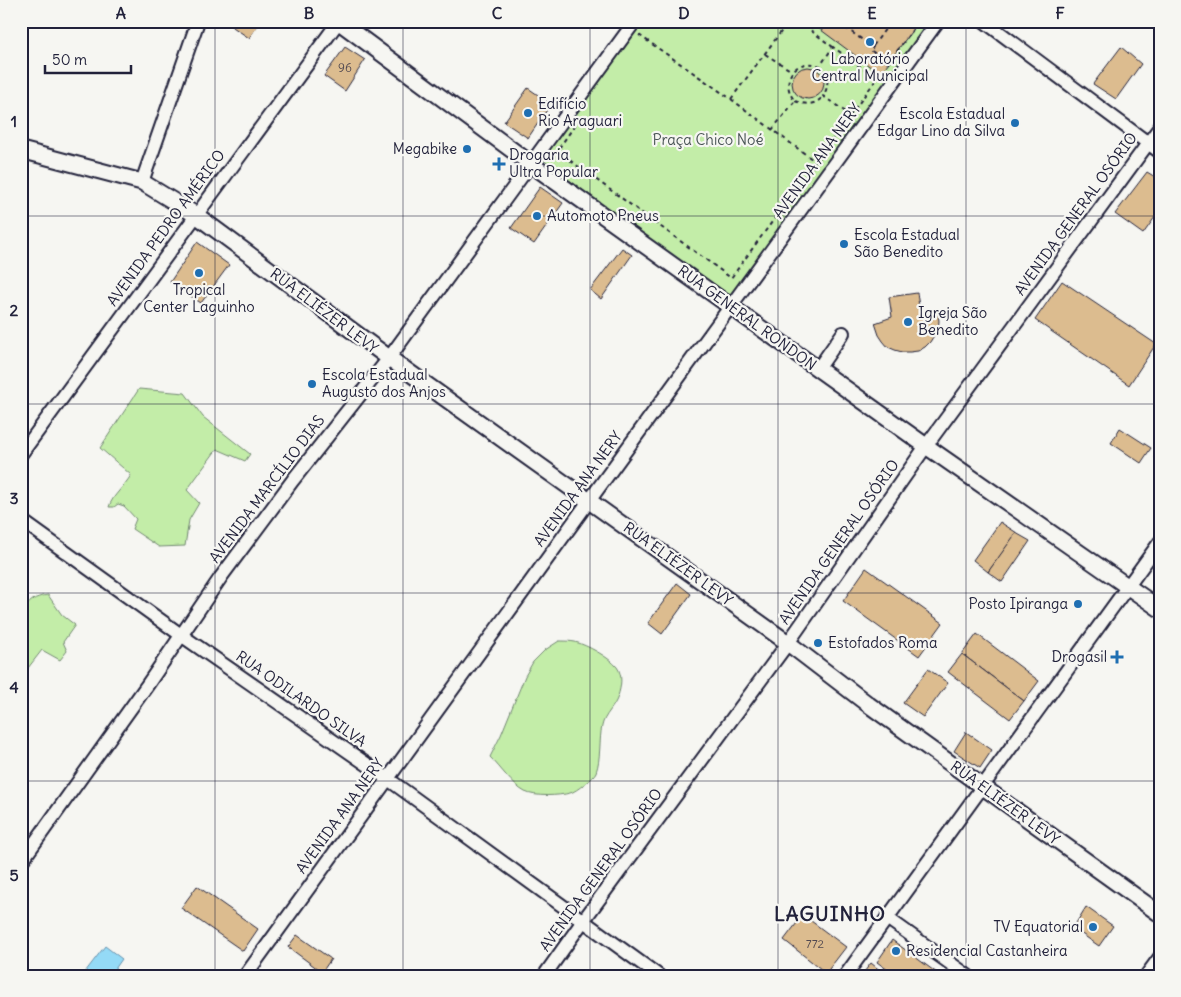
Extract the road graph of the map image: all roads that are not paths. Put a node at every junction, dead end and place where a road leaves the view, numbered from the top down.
1 (198, 21) edge
2 (338, 21) edge
3 (938, 21) edge
4 (984, 21) edge
5 (640, 25) edge
6 (1160, 127) edge
7 (1148, 143) junction
8 (21, 150) edge
9 (1160, 152) edge
10 (531, 164) junction
11 (142, 182) junction
12 (196, 215) junction
13 (731, 307) junction
14 (843, 333) dead end
15 (388, 358) junction
16 (818, 369) junction
17 (926, 446) junction
18 (21, 454) edge
19 (589, 501) junction
20 (21, 520) edge
21 (1160, 542) edge
22 (1128, 586) junction
23 (1160, 609) edge
24 (181, 635) junction
25 (788, 643) junction
26 (388, 779) junction
27 (982, 786) junction
28 (21, 862) edge
29 (1160, 914) edge
30 (887, 918) junction
31 (583, 921) junction
32 (1160, 957) edge
33 (245, 976) edge
34 (544, 976) edge
35 (659, 976) edge
36 (845, 976) edge
37 (968, 976) edge
38 (1146, 976) edge

1 - 11 street
2 - 10 main road, RUA GENERAL RONDON
2 - 12 street, AVENIDA PEDRO AMÉRICO
3 - 13 street, AVENIDA ANA NERY
4 - 7 street
5 - 10 street, AVENIDA MARCÍLIO DIAS
6 - 7 street, AVENIDA GENERAL OSÓRIO
7 - 9 street
7 - 17 street, AVENIDA GENERAL OSÓRIO
8 - 11 main road, RUA ELIÉZER LEVY
10 - 13 main road, RUA GENERAL RONDON
10 - 15 street, AVENIDA MARCÍLIO DIAS
11 - 12 main road, RUA ELIÉZER LEVY
12 - 15 main road, RUA ELIÉZER LEVY
12 - 18 street, AVENIDA PEDRO AMÉRICO
13 - 16 main road, RUA GENERAL RONDON
13 - 19 street, AVENIDA ANA NERY
14 - 16 street
15 - 19 main road, RUA ELIÉZER LEVY
15 - 24 street, AVENIDA MARCÍLIO DIAS
16 - 17 main road, RUA GENERAL RONDON
17 - 22 main road, RUA GENERAL RONDON
17 - 25 street, AVENIDA GENERAL OSÓRIO
19 - 25 main road, RUA ELIÉZER LEVY
19 - 26 street, AVENIDA ANA NERY
20 - 24 street, RUA ODILARDO SILVA
21 - 22 street
22 - 23 main road, RUA GENERAL RONDON
22 - 27 street
24 - 26 street, RUA ODILARDO SILVA
24 - 28 street, AVENIDA MARCÍLIO DIAS
25 - 27 main road, RUA ELIÉZER LEVY
25 - 31 street, AVENIDA GENERAL OSÓRIO
26 - 31 street, RUA ODILARDO SILVA
26 - 33 street, AVENIDA ANA NERY
27 - 29 main road, RUA ELIÉZER LEVY
27 - 30 street
30 - 36 street
30 - 37 street
31 - 34 street, AVENIDA GENERAL OSÓRIO
31 - 35 street, RUA ODILARDO SILVA
32 - 38 street

